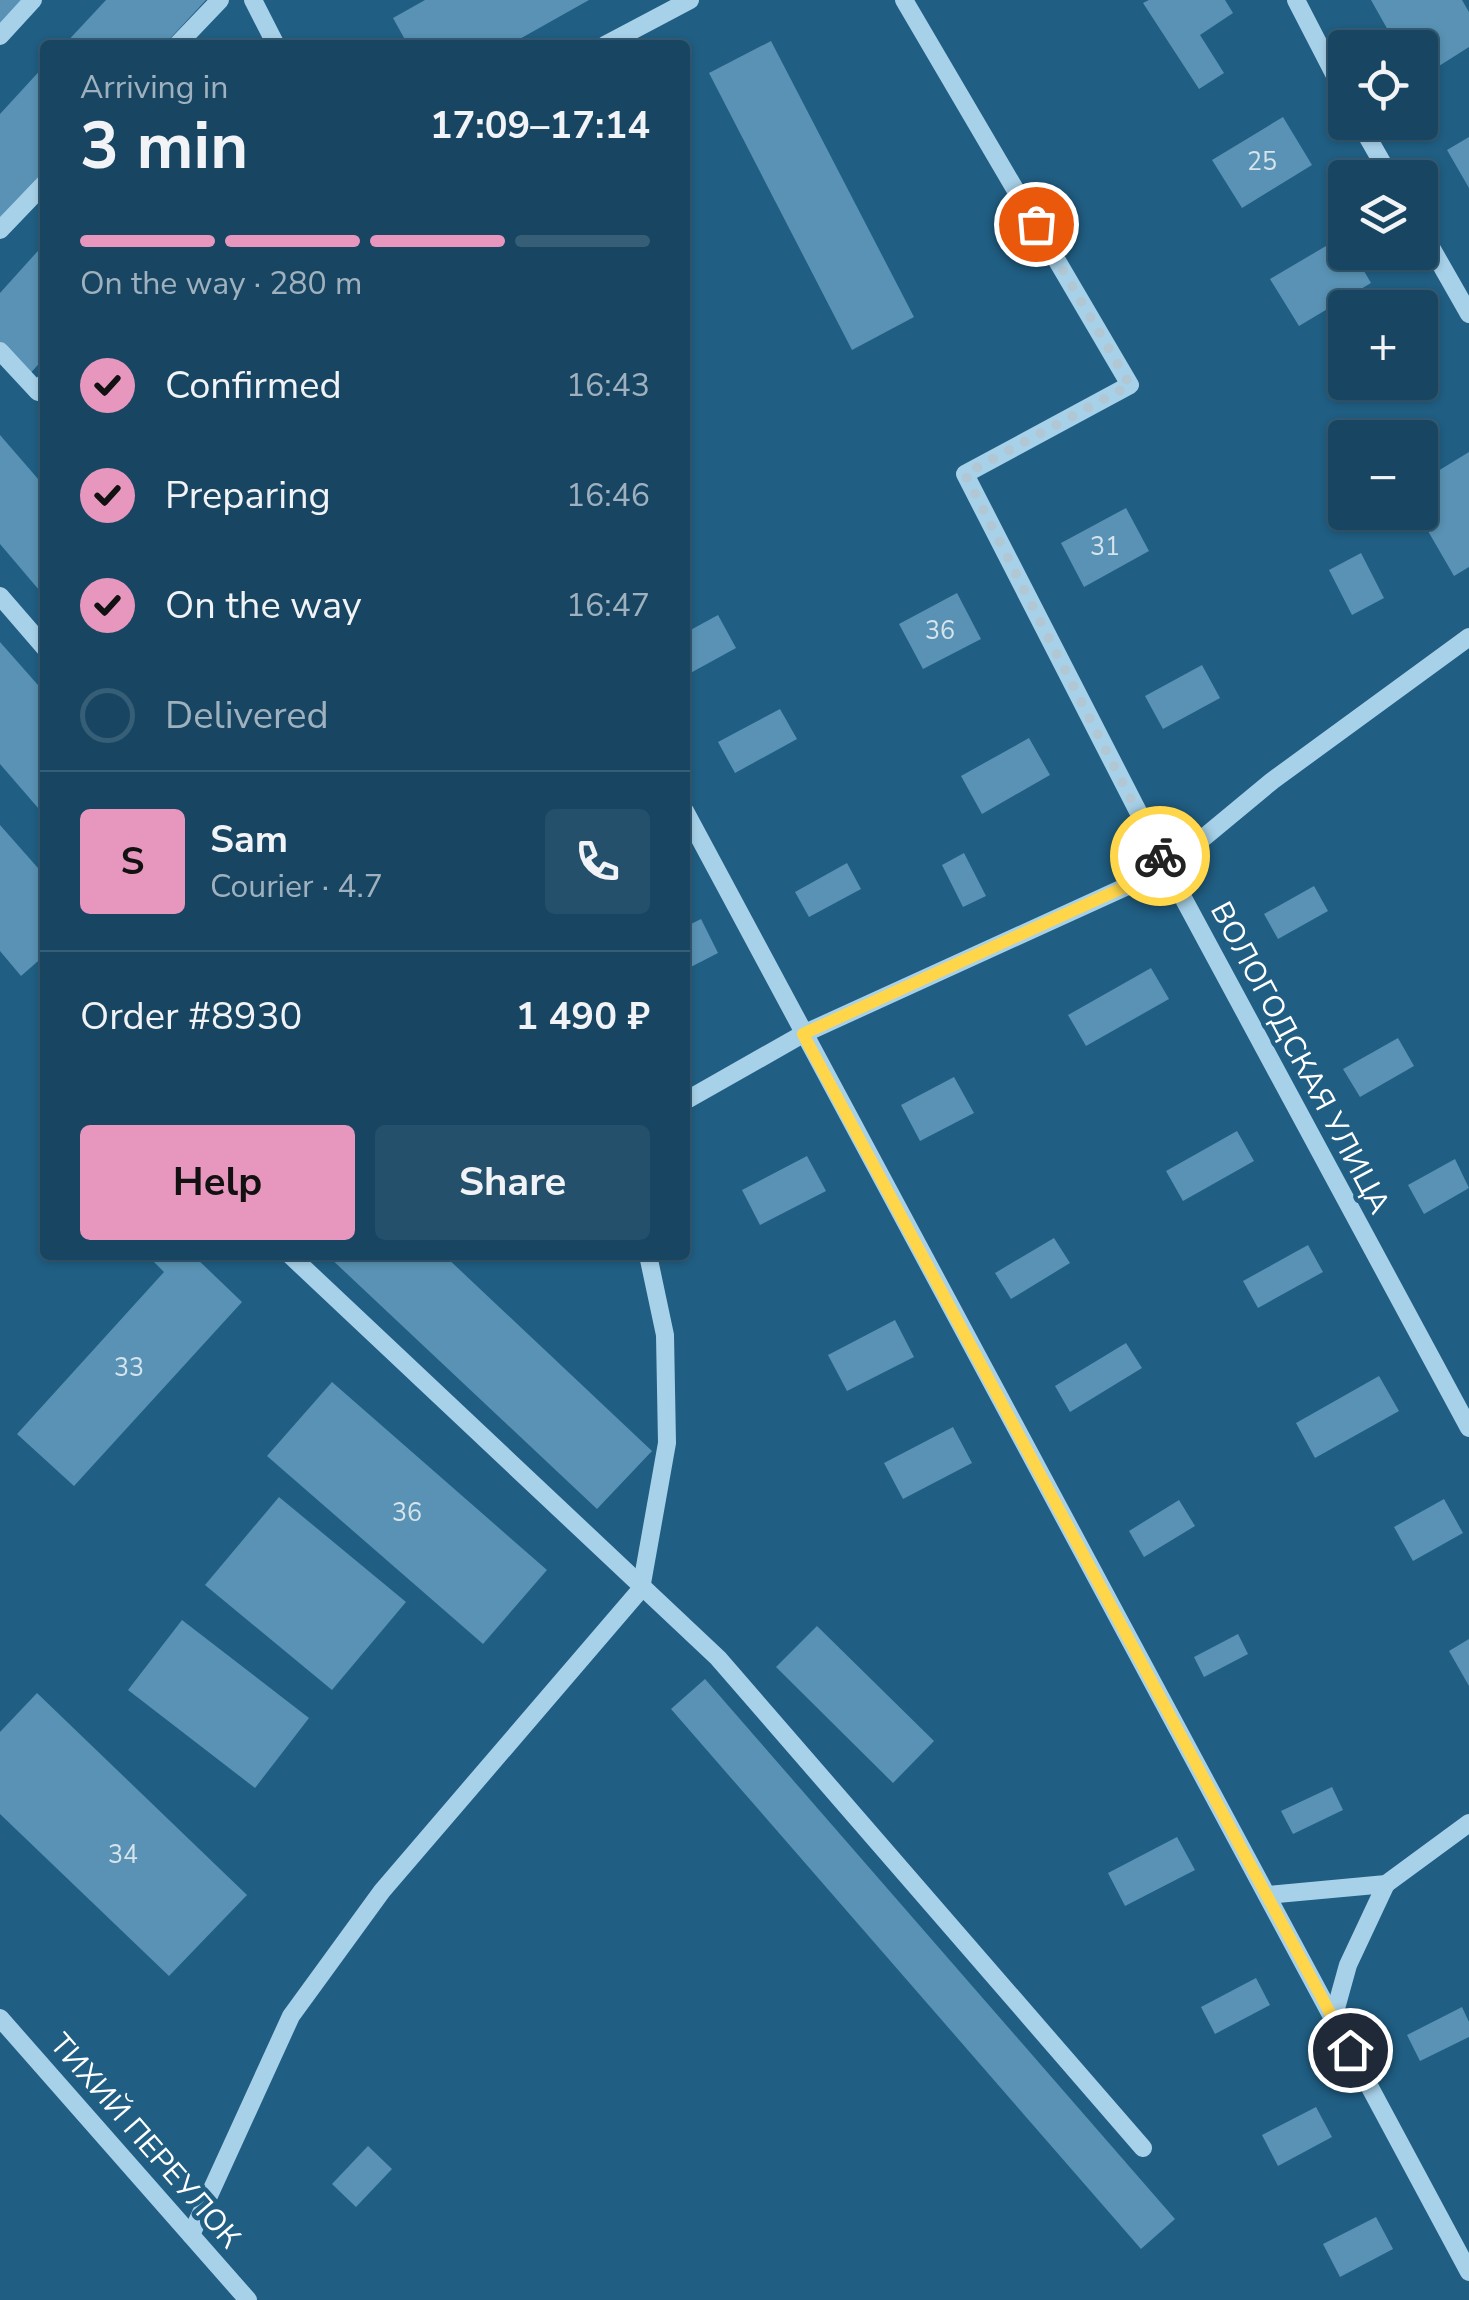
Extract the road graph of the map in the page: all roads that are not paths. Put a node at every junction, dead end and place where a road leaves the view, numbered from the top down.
1 (34, 0) edge
2 (220, 0) edge
3 (253, 0) edge
4 (690, 0) edge
5 (904, 0) edge
6 (1296, 0) edge
7 (0, 36) edge
8 (182, 40) edge
9 (273, 40) edge
10 (614, 40) edge
11 (1328, 63) edge
12 (40, 188) edge
13 (0, 230) edge
14 (1438, 251) edge
15 (1461, 280) edge
16 (1469, 314) edge
17 (0, 351) edge
18 (40, 389) edge
19 (0, 596) edge
20 (1469, 638) edge
21 (40, 642) edge
22 (690, 820) edge
23 (1166, 868) junction
24 (803, 1034) junction
25 (690, 1098) edge
26 (295, 1260) edge
27 (649, 1260) edge
28 (1469, 1428) edge
29 (641, 1588) junction
30 (1469, 1822) edge
31 (1386, 1884) junction
32 (1267, 1895) junction
33 (0, 2018) edge
34 (1333, 2018) junction
35 (1143, 2148) dead end
36 (191, 2234) junction
37 (1469, 2272) edge
38 (248, 2300) edge

1 - 7 street
2 - 8 street
3 - 9 street
4 - 10 street
5 - 23 street, ВОЛОГОДСКАЯ УЛИЦА
6 - 11 street
12 - 13 street
14 - 15 street
15 - 16 street
17 - 18 street
19 - 21 street
20 - 23 street
22 - 24 street
23 - 24 street
23 - 28 street, ВОЛОГОДСКАЯ УЛИЦА
24 - 25 street
24 - 32 street
26 - 29 street
27 - 29 street
29 - 35 street
29 - 36 street
30 - 31 street
31 - 32 street
31 - 34 street
32 - 34 street
33 - 36 street, ТИХИЙ ПЕРЕУЛОК
34 - 37 street
36 - 38 street, ТИХИЙ ПЕРЕУЛОК

